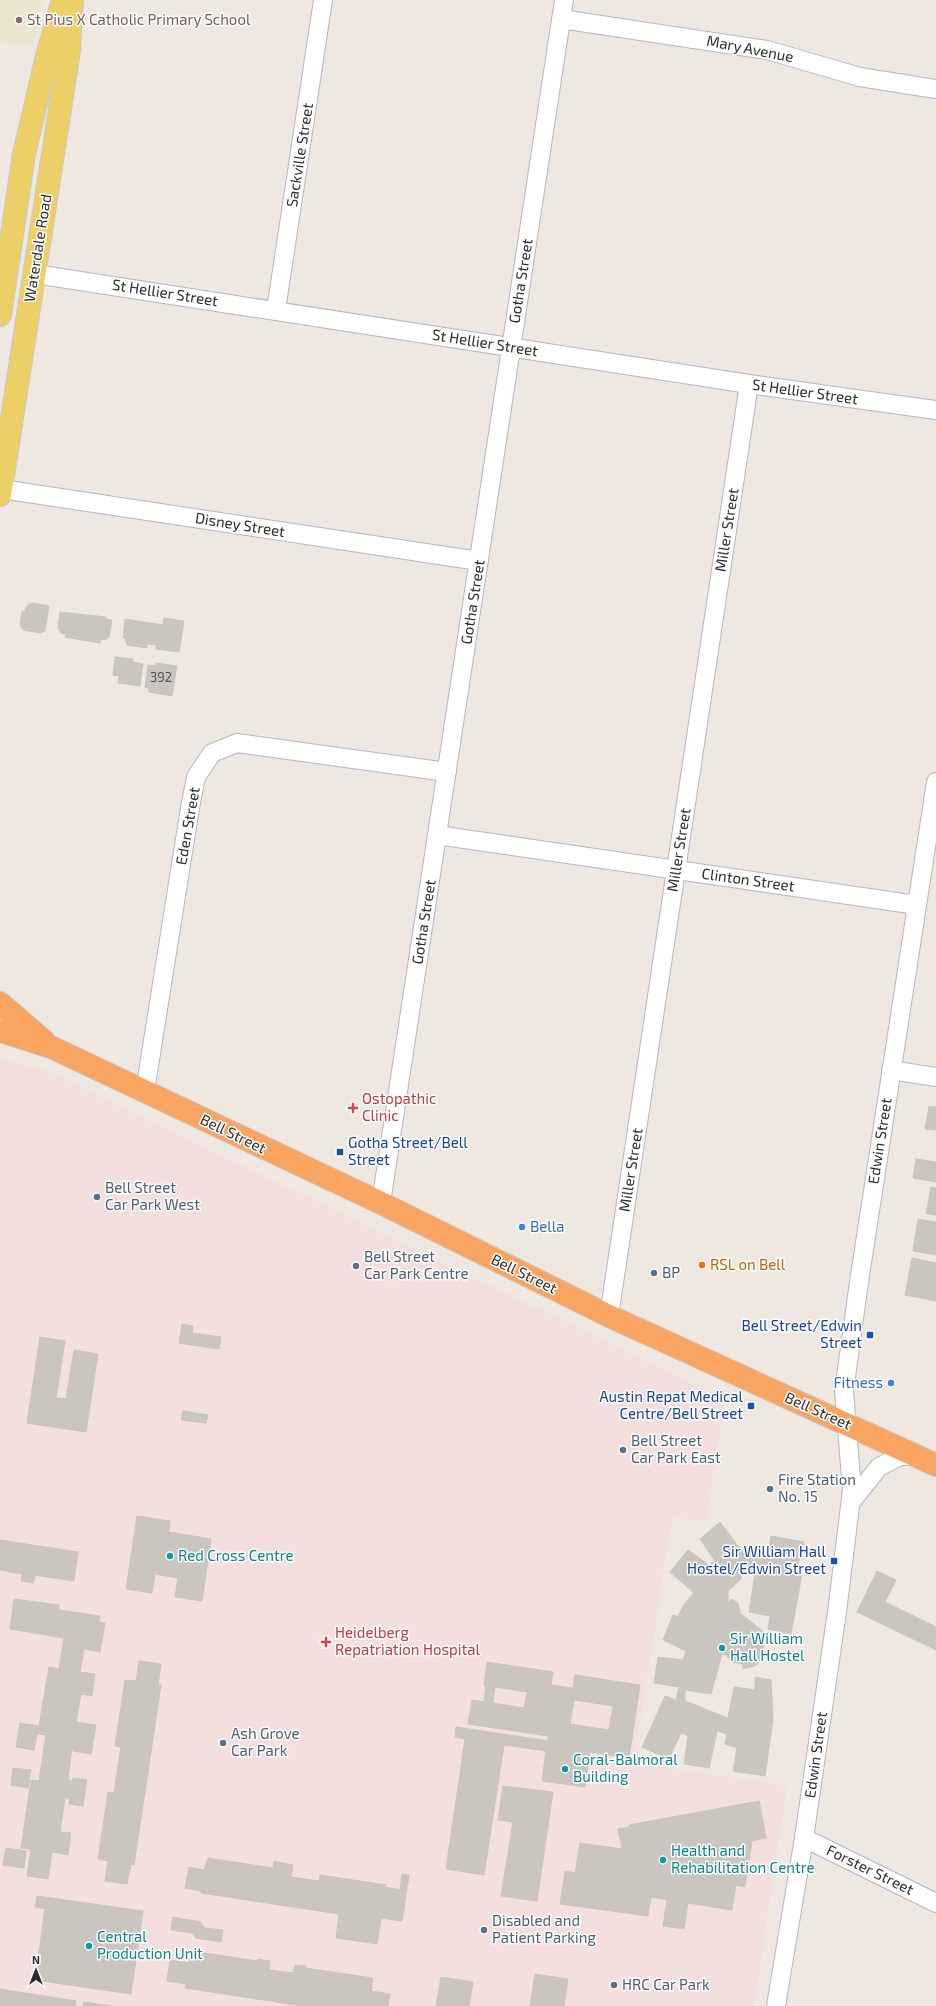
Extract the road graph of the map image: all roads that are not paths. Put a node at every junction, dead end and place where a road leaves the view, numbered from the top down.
1 (63, 0) edge
2 (72, 0) edge
3 (323, 0) edge
4 (564, 0) edge
5 (561, 19) junction
6 (936, 89) edge
7 (7, 269) junction
8 (34, 274) junction
9 (276, 310) junction
10 (0, 315) edge
11 (511, 347) junction
12 (749, 384) junction
13 (936, 410) edge
14 (0, 492) edge
15 (479, 561) junction
16 (447, 772) junction
17 (936, 782) edge
18 (437, 835) junction
19 (676, 870) junction
20 (917, 905) junction
21 (0, 1003) edge
22 (0, 1031) edge
23 (51, 1047) junction
24 (891, 1070) junction
25 (936, 1077) edge
26 (145, 1091) junction
27 (381, 1204) junction
28 (609, 1316) junction
29 (848, 1424) junction
30 (926, 1460) edge
31 (851, 1502) junction
32 (804, 1838) junction
33 (936, 1903) edge
34 (776, 2006) edge

1 - 7 main road, Waterdale Road
2 - 8 main road, Waterdale Road
3 - 9 street, Sackville Street
4 - 5 street, Gotha Street
5 - 6 street, Mary Avenue
5 - 11 street, Gotha Street
7 - 8 main road
7 - 10 main road, Waterdale Road
8 - 9 street, St Hellier Street
8 - 14 main road, Waterdale Road
9 - 11 street, St Hellier Street
11 - 12 street, St Hellier Street
11 - 15 street, Gotha Street
12 - 13 street, St Hellier Street
12 - 19 street, Miller Street
14 - 15 street, Disney Street
15 - 16 street, Gotha Street
16 - 18 street, Gotha Street
16 - 26 street, Eden Street
17 - 20 street, Edwin Street
18 - 19 street, Clinton Street
18 - 27 street, Gotha Street
19 - 20 street, Clinton Street
19 - 28 street, Miller Street
20 - 24 street, Edwin Street
21 - 23 highway, Bell Street
22 - 23 highway, Bell Street
23 - 26 highway, Bell Street
24 - 25 street
24 - 29 street, Edwin Street
26 - 27 highway, Bell Street
27 - 28 highway, Bell Street
28 - 29 highway, Bell Street
29 - 30 highway, Bell Street
29 - 31 street, Edwin Street
30 - 31 street
31 - 32 street, Edwin Street
32 - 33 street, Forster Street
32 - 34 street, Edwin Street

